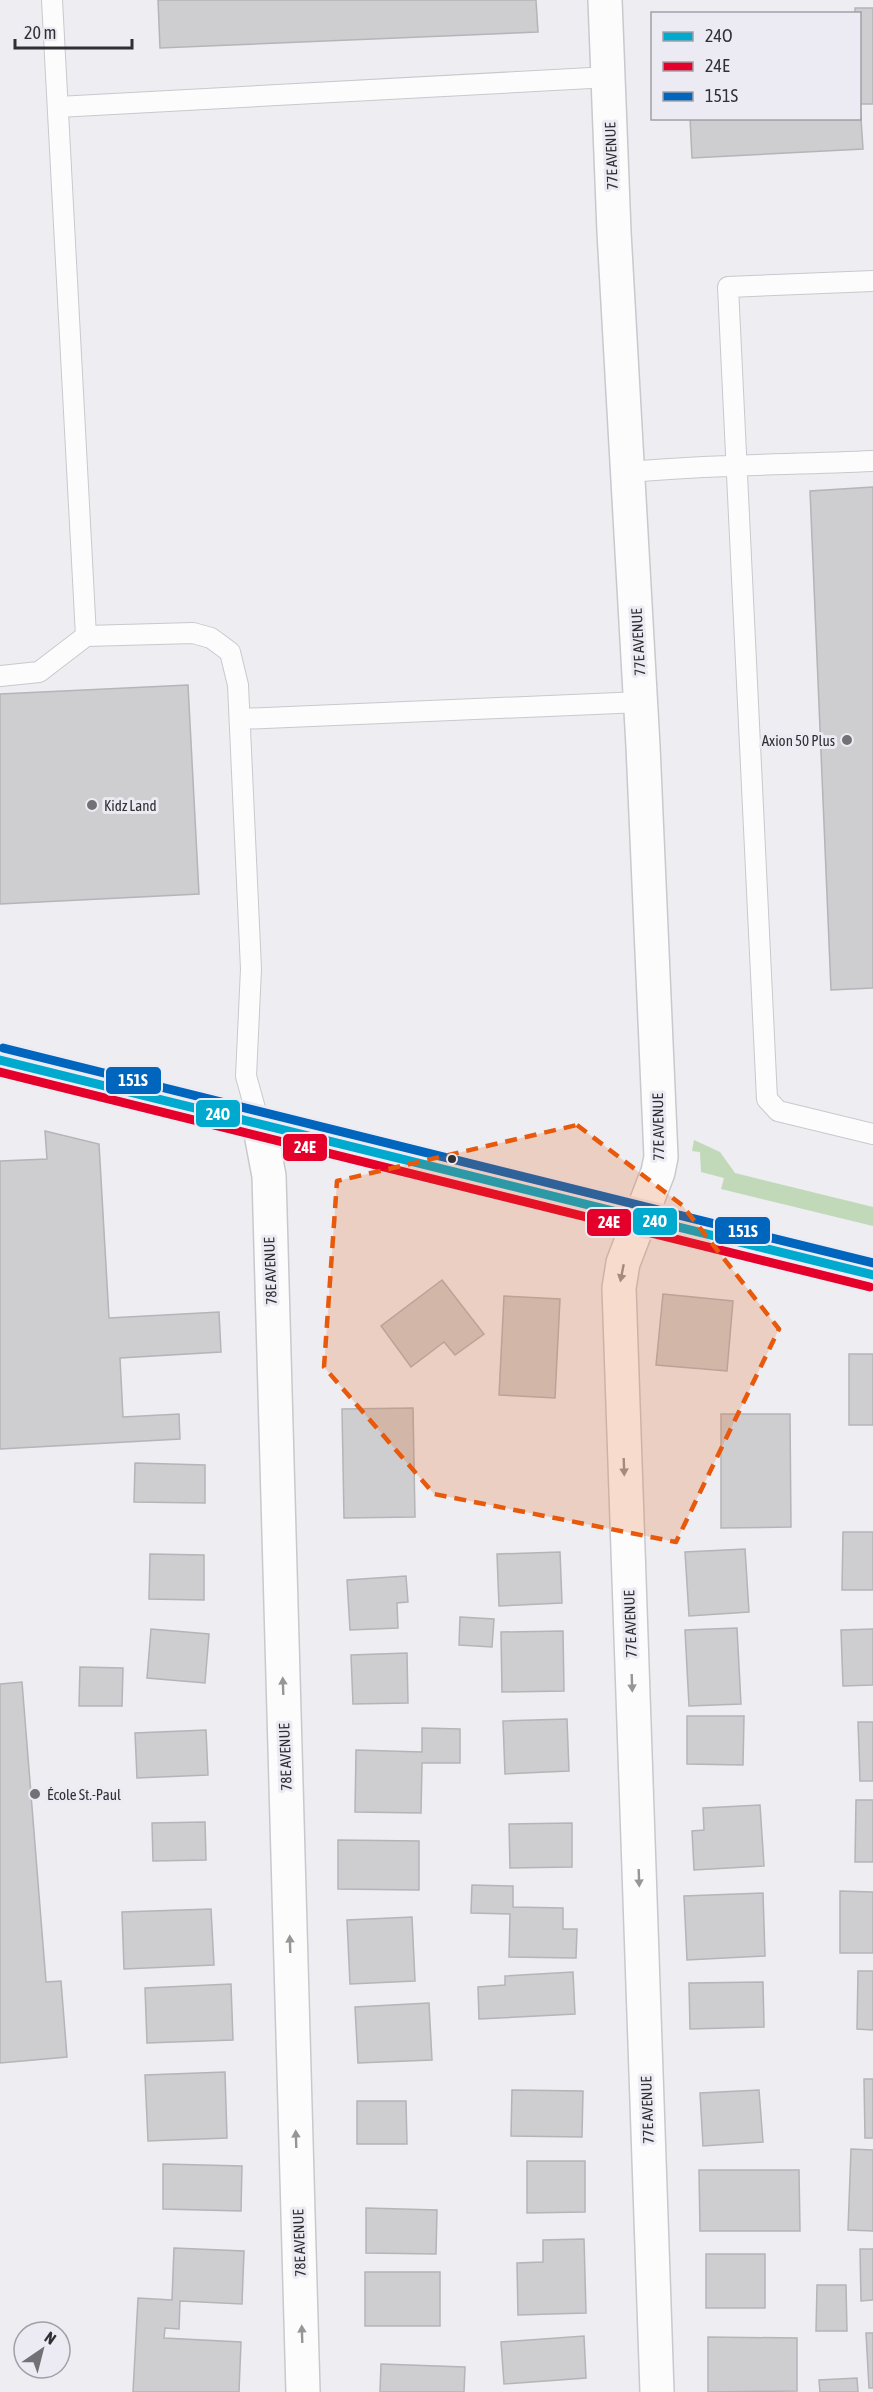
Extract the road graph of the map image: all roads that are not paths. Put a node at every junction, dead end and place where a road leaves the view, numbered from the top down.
1 (52, 0) edge
2 (605, 0) edge
3 (609, 77) junction
4 (58, 106) junction
5 (873, 281) edge
6 (873, 461) edge
7 (737, 467) junction
8 (628, 472) junction
9 (86, 636) junction
10 (0, 676) edge
11 (641, 702) junction
12 (240, 719) junction
13 (0, 1060) edge
14 (259, 1123) junction
15 (873, 1134) edge
16 (641, 1218) junction
17 (873, 1275) edge
18 (303, 2392) edge
19 (657, 2392) edge

1 - 4 lane
2 - 3 street, 77E AVENUE
3 - 4 lane
3 - 8 street, 77E AVENUE
4 - 9 lane
5 - 7 lane
6 - 7 lane
7 - 8 lane
7 - 15 lane
8 - 11 street, 77E AVENUE
9 - 10 lane
9 - 12 lane
11 - 12 lane
11 - 16 street, 77E AVENUE
12 - 14 lane
13 - 14 street
14 - 16 street
18 -> 14 street, 78E AVENUE
16 - 17 street
16 -> 19 street, 77E AVENUE

